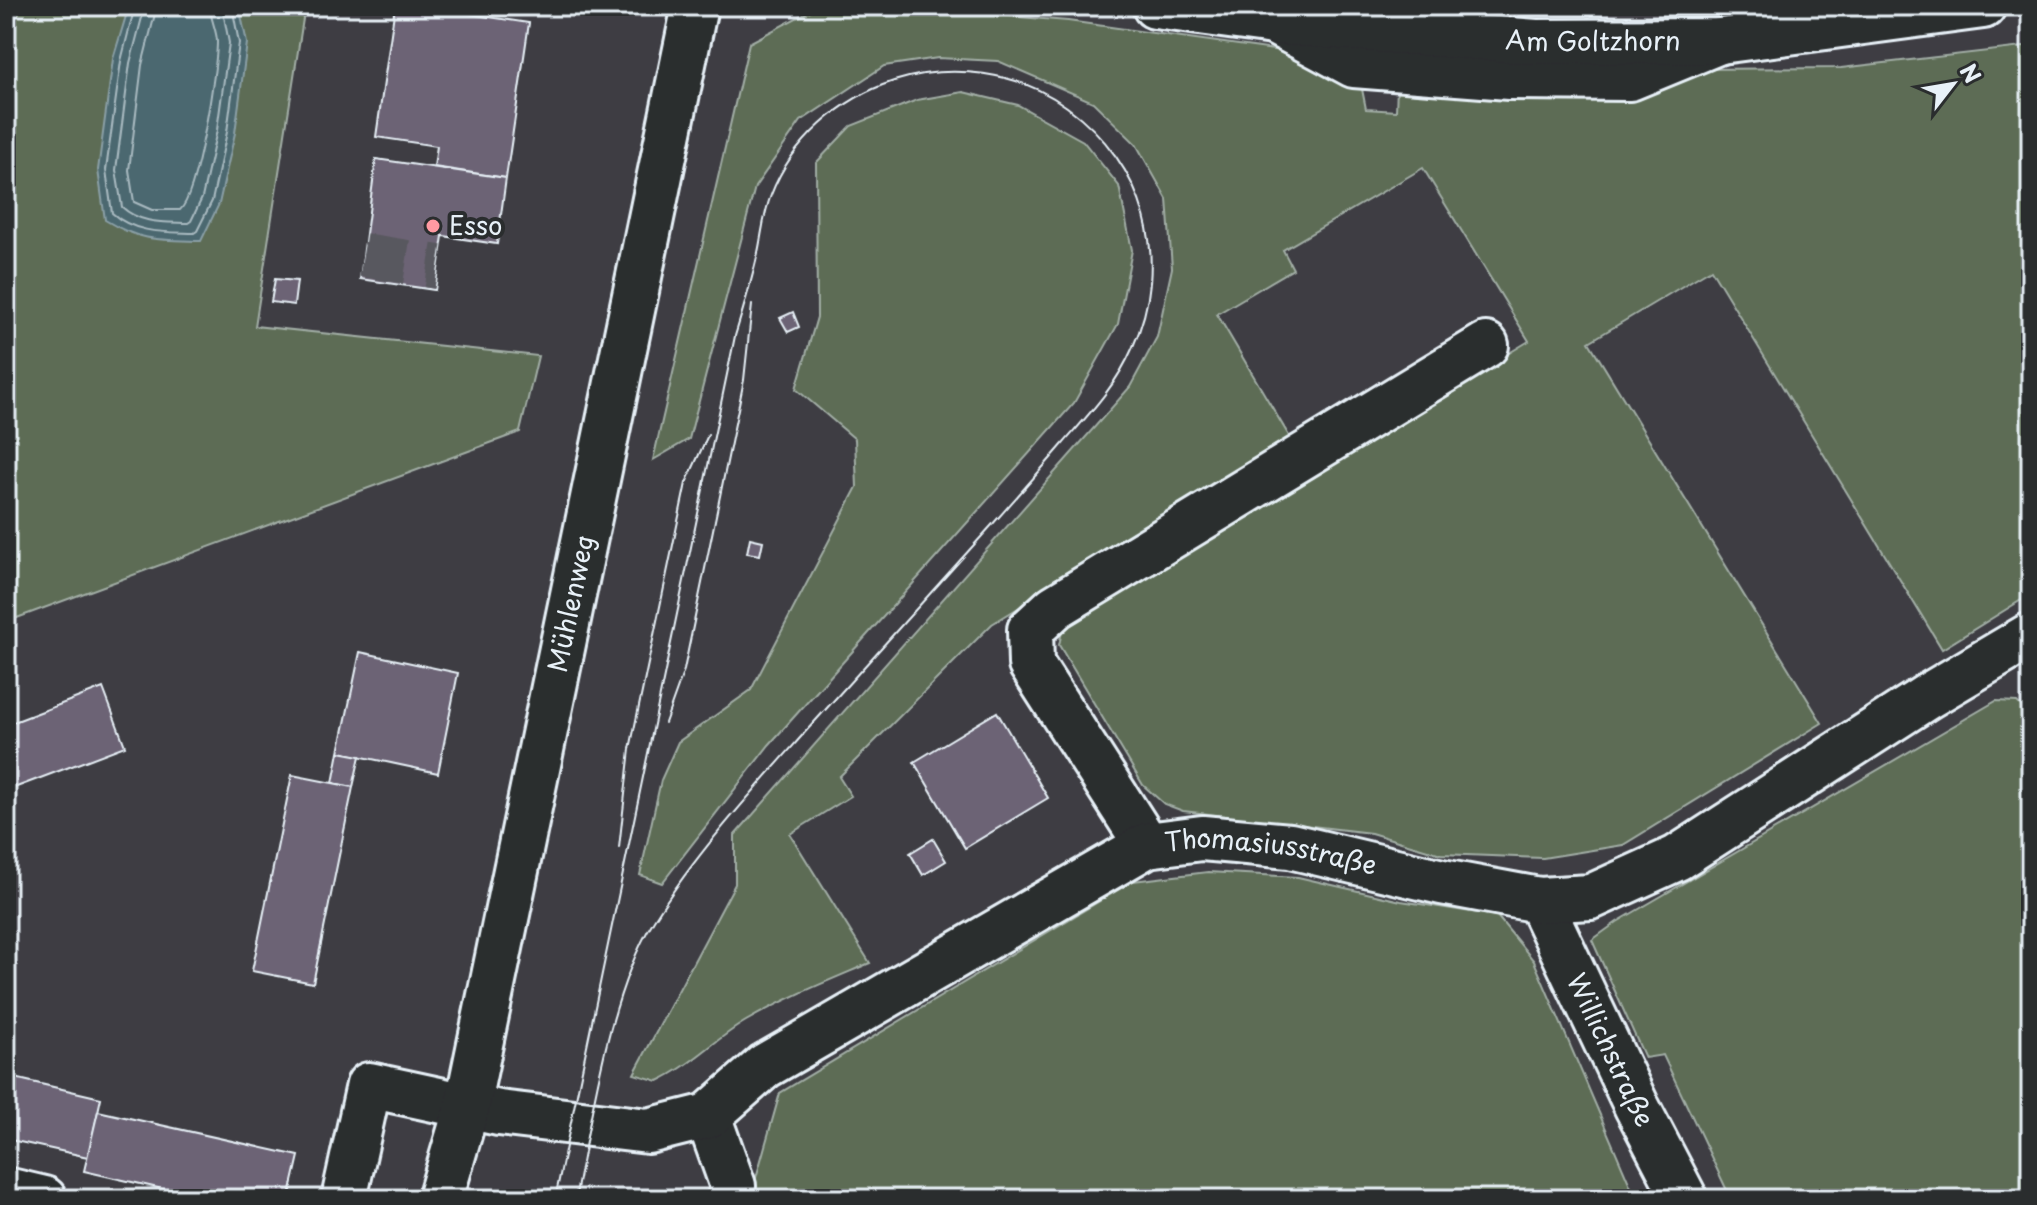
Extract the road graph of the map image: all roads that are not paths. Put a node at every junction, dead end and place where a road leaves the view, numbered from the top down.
1 (695, 6) edge
2 (1155, 6) edge
3 (1983, 6) edge
4 (1486, 345) dead end
5 (2030, 637) edge
6 (1147, 845) junction
7 (1539, 900) junction
8 (467, 1107) junction
9 (708, 1116) junction
10 (6, 1190) edge
11 (44, 1199) edge
12 (344, 1199) edge
13 (440, 1199) edge
14 (730, 1199) edge
15 (1685, 1199) edge

1 - 8 street, Mühlenweg
2 - 3 street, Am Goltzhorn
4 - 6 street
5 - 7 street, Thomasiusstraße
6 - 7 street, Thomasiusstraße
6 - 9 street, Thomasiusstraße
7 - 15 street, Willichstraße
8 - 9 street, Thomasiusstraße
8 - 12 street, Thomasiusstraße
8 - 13 street, Mühlenweg
9 - 14 street
10 - 11 street

